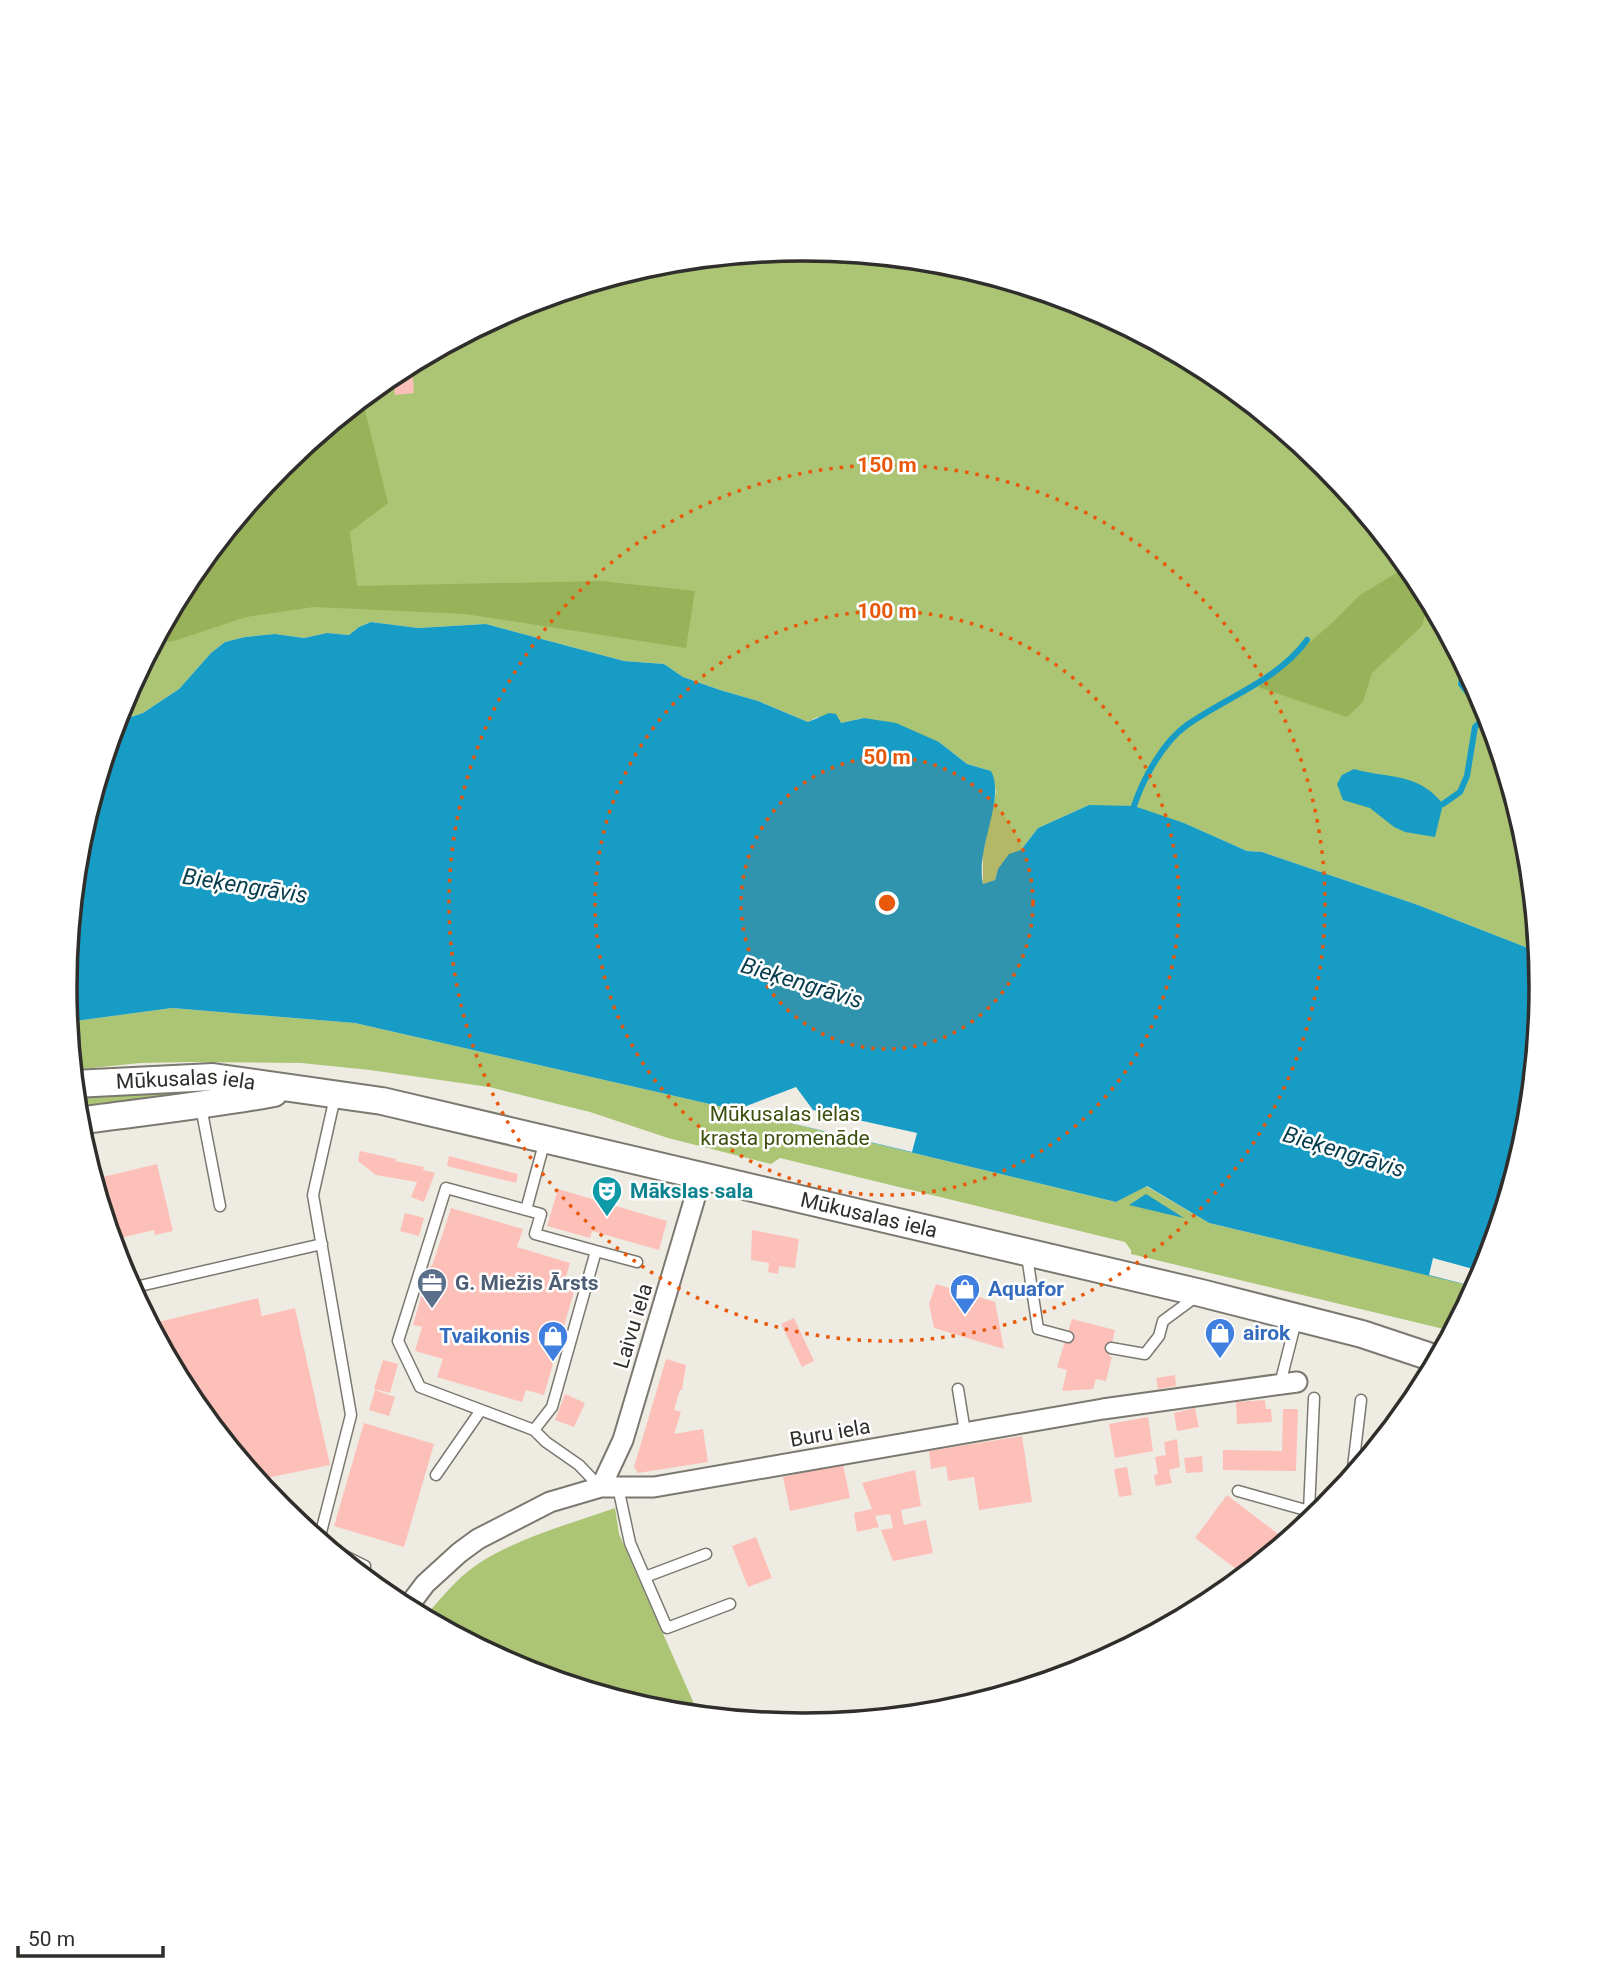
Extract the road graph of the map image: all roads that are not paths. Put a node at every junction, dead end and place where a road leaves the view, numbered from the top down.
1 (83, 1084) edge
2 (296, 1089) junction
3 (336, 1093) junction
4 (201, 1105) junction
5 (89, 1120) edge
6 (545, 1138) junction
7 (702, 1174) junction
8 (220, 1206) dead end
9 (526, 1210) junction
10 (322, 1244) junction
11 (596, 1251) junction
12 (1027, 1252) junction
13 (637, 1262) dead end
14 (142, 1286) edge
15 (1201, 1293) junction
16 (1297, 1317) junction
17 (1068, 1337) dead end
18 (1111, 1348) dead end
19 (1428, 1356) edge
20 (1289, 1383) joint
21 (958, 1389) dead end
22 (1314, 1398) dead end
23 (1361, 1400) dead end
24 (481, 1410) junction
25 (534, 1430) junction
26 (965, 1432) junction
27 (1354, 1460) edge
28 (436, 1475) dead end
29 (609, 1487) junction
30 (1238, 1491) dead end
31 (1308, 1508) edge
32 (1305, 1510) edge
33 (321, 1531) edge
34 (706, 1554) dead end
35 (645, 1577) junction
36 (414, 1600) edge
37 (730, 1604) dead end

1 - 2 main road, Mūkusalas iela
2 - 3 main road, Mūkusalas iela
2 - 4 main road, Mūkusalas iela
3 - 6 main road, Mūkusalas iela
3 - 10 lane
4 - 5 main road, Mūkusalas iela
4 - 8 lane
6 - 7 main road, Mūkusalas iela
6 - 9 lane
7 - 12 main road, Mūkusalas iela
7 - 29 street, Laivu iela
9 - 11 lane
9 - 24 lane
10 - 14 lane
10 - 33 lane
11 - 13 lane
11 - 25 lane
12 - 15 main road, Mūkusalas iela
12 - 17 lane
15 - 16 main road, Mūkusalas iela
15 - 18 lane
16 - 19 main road, Mūkusalas iela
16 - 20 lane
20 - 26 street, Buru iela
21 - 26 lane
22 - 31 lane
23 - 27 lane
24 - 25 lane
24 - 28 lane
25 - 29 lane
26 - 29 street, Buru iela
29 - 35 lane
29 - 36 street, Buru iela
30 - 32 lane
34 - 35 lane
35 - 37 lane

